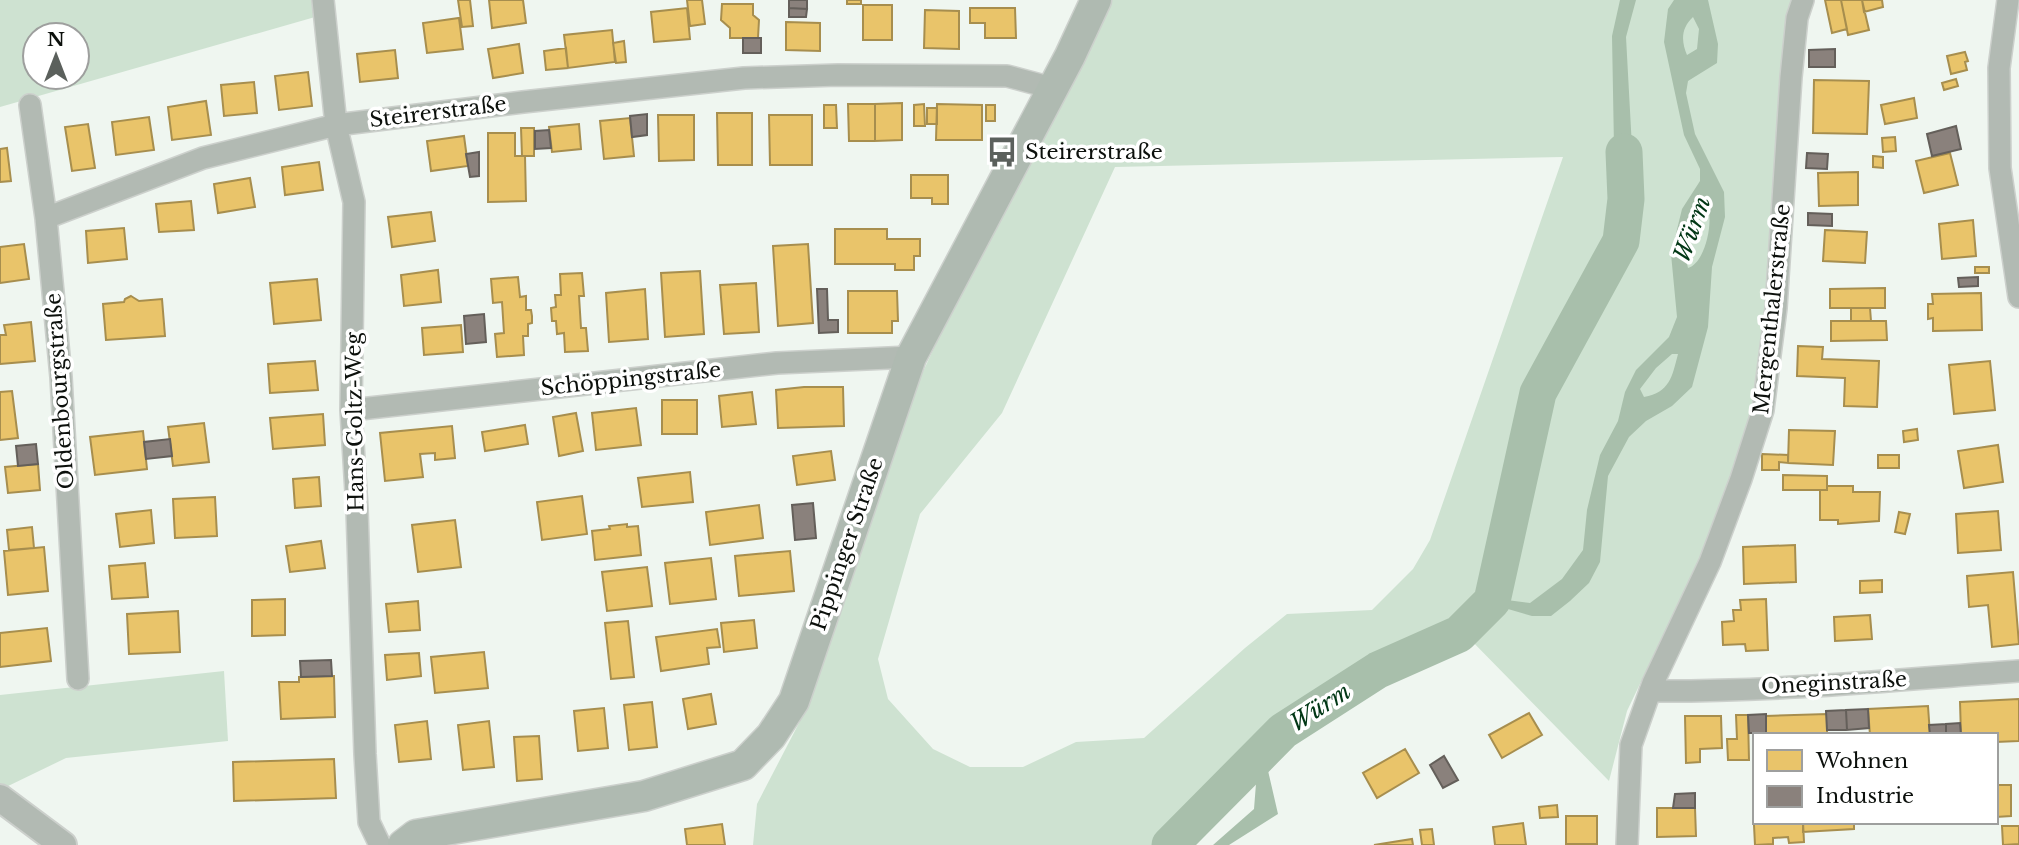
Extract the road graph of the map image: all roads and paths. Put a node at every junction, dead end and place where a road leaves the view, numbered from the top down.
1 (323, 0) edge
2 (1096, 0) edge
3 (1802, 0) edge
4 (2008, 0) edge
5 (1052, 88) junction
6 (30, 105) dead end
7 (336, 125) junction
8 (46, 218) junction
9 (2018, 286) edge
10 (911, 357) junction
11 (351, 410) junction
12 (2019, 671) edge
13 (78, 678) dead end
14 (1650, 691) junction
15 (0, 798) edge
16 (63, 845) edge
17 (380, 845) edge
18 (403, 845) edge
19 (1628, 845) edge

1 - 7 street, Hans-Goltz-Weg
2 - 5 main road, Pippinger Straße
3 - 14 street, Mergenthalerstraße
4 - 9 street
5 - 7 street, Steirerstraße
5 - 10 main road, Pippinger Straße
6 - 8 street, Oldenbourgstraße
7 - 8 street, Steirerstraße
7 - 11 street, Hans-Goltz-Weg
8 - 13 street, Oldenbourgstraße
10 - 11 street, Schöppingstraße
10 - 18 main road, Pippinger Straße
11 - 17 street, Hans-Goltz-Weg
12 - 14 street, Oneginstraße
14 - 19 street, Mergenthalerstraße
15 - 16 street

